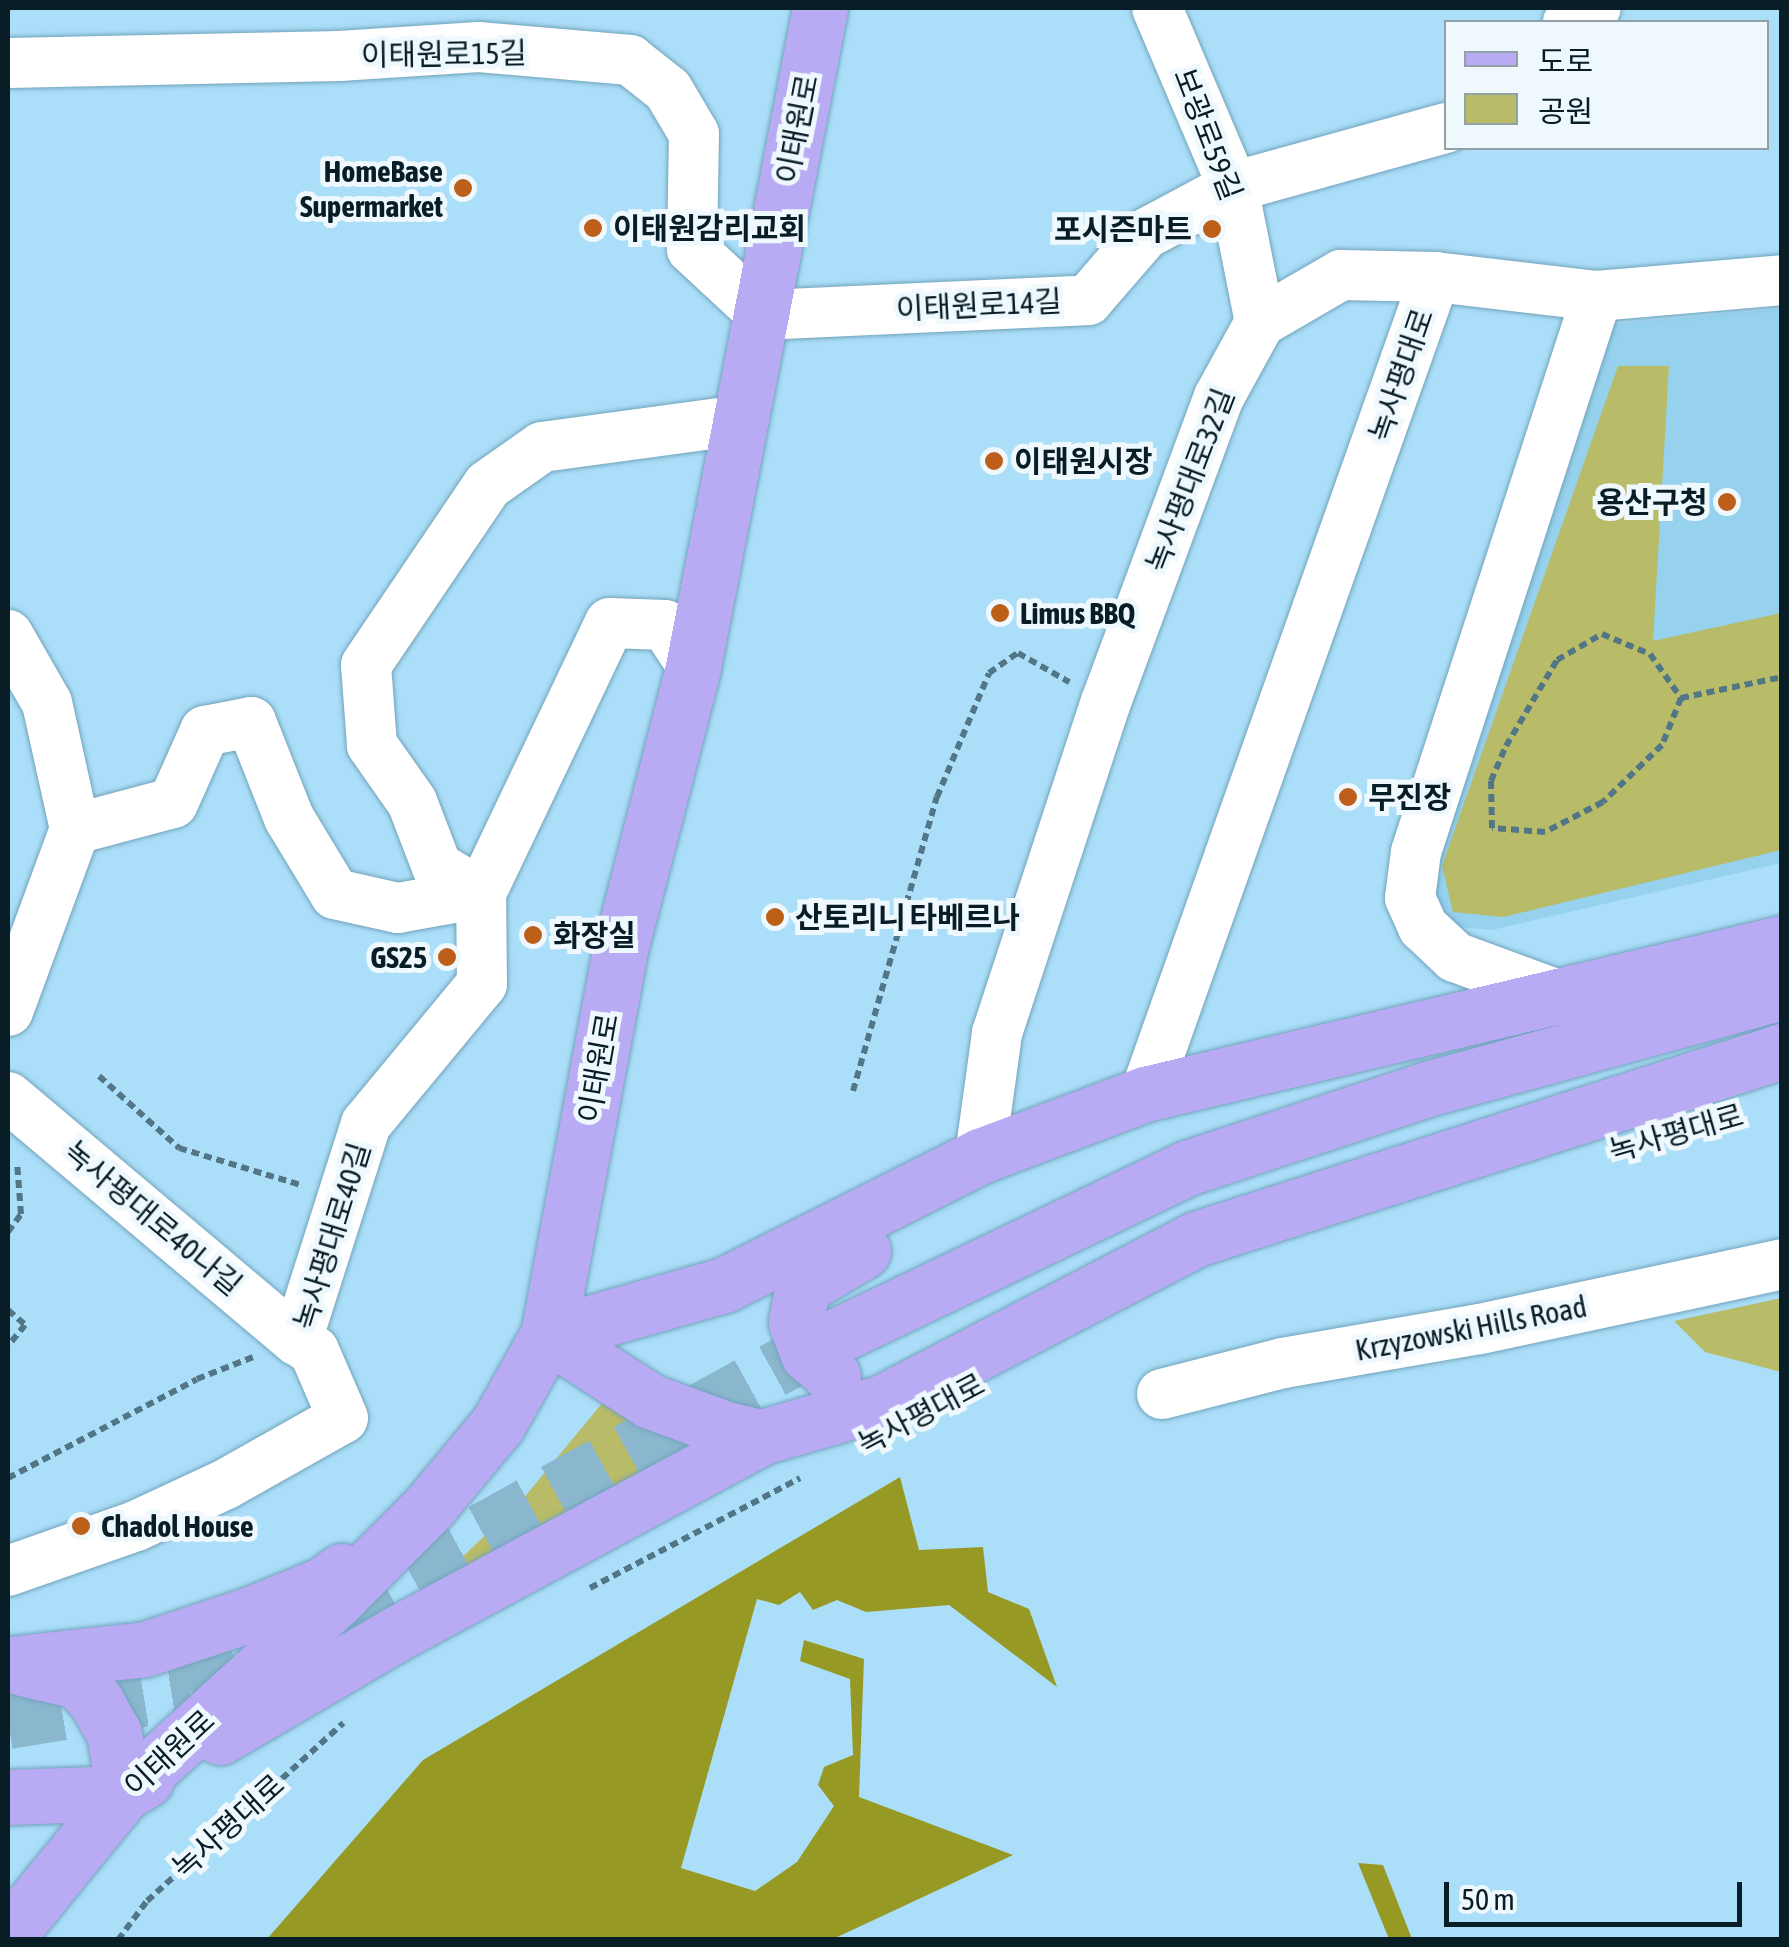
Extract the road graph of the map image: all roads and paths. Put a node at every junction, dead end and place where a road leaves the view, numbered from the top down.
1 (820, 8) edge
2 (1157, 8) edge
3 (1596, 8) edge
4 (1572, 20) edge
5 (8, 63) edge
6 (1444, 129) edge
7 (1234, 187) junction
8 (1435, 277) junction
9 (1782, 280) edge
10 (1596, 296) junction
11 (762, 314) junction
12 (1260, 322) junction
13 (741, 420) junction
14 (8, 635) edge
15 (692, 667) junction
16 (1782, 676) edge
17 (1681, 698) junction
18 (1106, 702) junction
19 (75, 829) junction
20 (481, 893) junction
21 (1782, 943) edge
22 (1782, 992) edge
23 (1555, 994) junction
24 (8, 1011) edge
25 (1782, 1051) edge
26 (99, 1076) dead end
27 (853, 1091) dead end
28 (1145, 1094) junction
29 (10, 1099) edge
30 (960, 1166) junction
31 (345, 1198) junction
32 (8, 1232) edge
33 (1782, 1264) edge
34 (8, 1310) edge
35 (548, 1335) junction
36 (298, 1340) junction
37 (824, 1342) tunnel mouth
38 (8, 1346) edge
39 (197, 1380) dead end
40 (1162, 1394) dead end
41 (883, 1402) junction
42 (762, 1437) junction
43 (806, 1475) dead end
44 (8, 1478) edge
45 (429, 1508) junction
46 (8, 1571) edge
47 (583, 1591) dead end
48 (8, 1664) edge
49 (346, 1721) dead end
50 (124, 1793) junction
51 (8, 1797) edge
52 (8, 1935) edge
53 (118, 1940) edge

1 - 11 main road, 이태원로
2 - 7 street, 보광로59길
3 - 4 street
5 - 11 street, 이태원로15길
6 - 7 street, 이태원로14길
7 - 11 street, 이태원로14길
7 - 12 street, 보광로59길
8 - 10 street
8 - 12 street
8 - 28 street, 녹사평대로
9 - 10 street
10 - 23 street
11 - 13 main road, 이태원로
12 - 18 street, 녹사평대로32길
13 - 15 main road, 이태원로
13 - 20 street
14 - 19 street
15 - 20 street, 녹사평대로40길
15 - 35 main road, 이태원로
16 - 17 path
17 - 17 path
18 - 27 path
18 - 30 street, 녹사평대로32길
19 - 20 street
19 - 24 street
20 - 31 street, 녹사평대로40길
21 - 23 main road
22 - 37 main road
23 - 28 main road
25 - 41 main road
26 - 31 path
28 - 30 main road
29 - 32 path
29 - 36 street, 녹사평대로40나길
30 - 35 main road
30 - 41 main road
31 - 36 street, 녹사평대로40길
33 - 40 street, Krzyzowski Hills Road
34 - 38 path
35 - 42 main road
35 - 45 main road, 이태원로
36 - 46 street, 녹사평대로40길
39 - 44 path
41 - 42 main road
42 - 50 main road
43 - 47 path
45 - 48 main road
45 - 50 main road, 이태원로
48 - 50 main road
49 - 53 path, 녹사평대로
50 - 51 main road
50 - 52 main road, 이태원로

